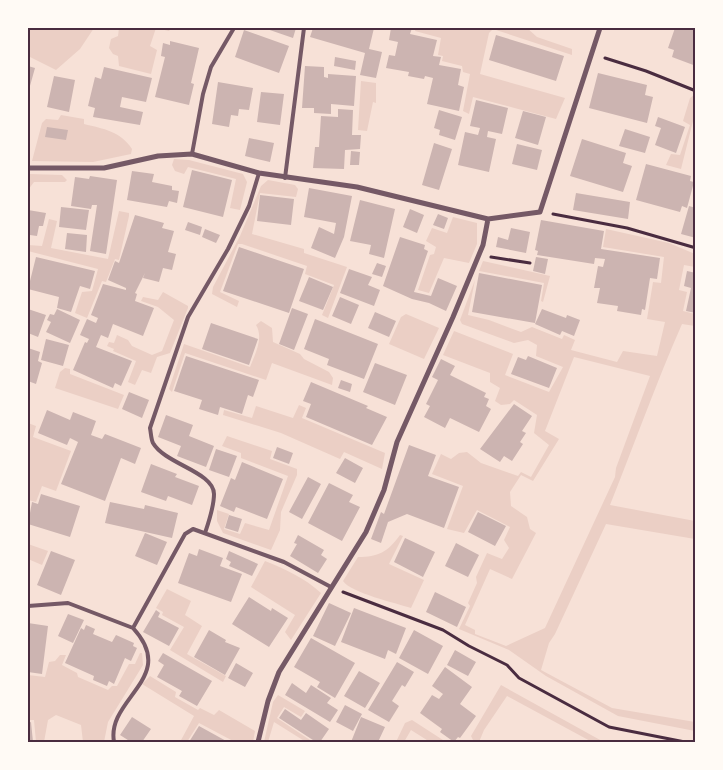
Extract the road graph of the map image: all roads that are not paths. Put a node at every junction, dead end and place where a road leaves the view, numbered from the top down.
1 (234, 28) edge
2 (304, 28) edge
3 (600, 28) edge
4 (192, 154) junction
5 (28, 168) edge
6 (259, 173) junction
7 (285, 178) junction
8 (488, 219) junction
9 (205, 533) junction
10 (331, 586) junction
11 (28, 606) edge
12 (133, 628) junction
13 (114, 742) edge
14 (258, 742) edge

1 - 4 lane
2 - 7 lane
3 - 8 street
4 - 5 street
4 - 6 street
6 - 7 street
6 - 9 lane
7 - 8 street
8 - 10 street
9 - 10 lane
9 - 12 lane
10 - 14 street
11 - 12 lane
12 - 13 lane

